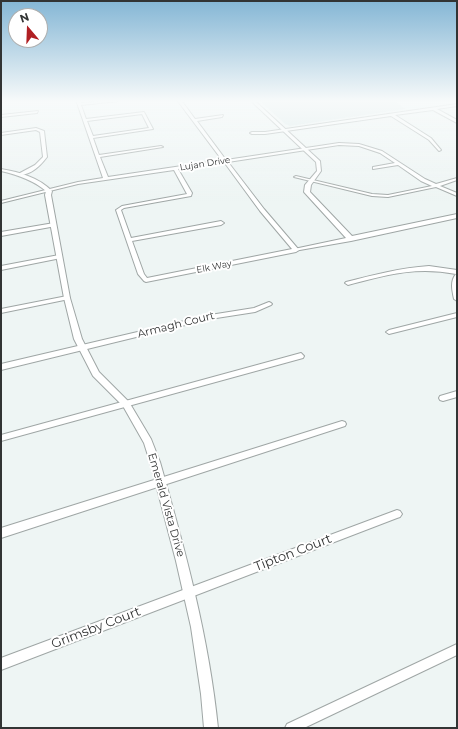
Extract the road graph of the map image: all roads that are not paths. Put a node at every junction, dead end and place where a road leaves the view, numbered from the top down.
1 (42, 134) edge
2 (90, 134) edge
3 (114, 134) edge
4 (205, 134) edge
5 (288, 134) edge
6 (421, 134) edge
7 (91, 137) junction
8 (367, 141) dead end
9 (363, 146) junction
10 (161, 147) dead end
11 (304, 148) junction
12 (439, 150) dead end
13 (98, 156) junction
14 (225, 160) junction
15 (399, 164) junction
16 (175, 168) junction
17 (376, 168) dead end
18 (1, 170) edge
19 (22, 174) junction
20 (296, 177) dead end
21 (106, 179) junction
22 (457, 179) edge
23 (312, 180) junction
24 (437, 186) junction
25 (49, 191) junction
26 (457, 195) edge
27 (1, 202) edge
28 (457, 216) edge
29 (221, 223) dead end
30 (54, 225) junction
31 (1, 234) edge
32 (351, 239) junction
33 (130, 240) junction
34 (296, 250) junction
35 (59, 257) junction
36 (1, 268) edge
37 (457, 273) edge
38 (348, 283) dead end
39 (67, 298) junction
40 (457, 299) edge
41 (269, 304) dead end
42 (1, 311) edge
43 (457, 316) edge
44 (389, 332) dead end
45 (83, 348) junction
46 (301, 356) dead end
47 (1, 367) edge
48 (457, 394) edge
49 (443, 398) dead end
50 (126, 404) junction
51 (342, 424) dead end
52 (1, 438) edge
53 (161, 482) junction
54 (397, 514) dead end
55 (1, 533) edge
56 (190, 592) junction
57 (457, 649) edge
58 (1, 664) edge
59 (211, 728) edge
60 (292, 728) edge

1 - 19 street
2 - 7 street
3 - 7 street
4 - 14 street
5 - 11 street
6 - 12 street
7 - 13 street
8 - 9 street
9 - 11 street, Lujan Drive
9 - 15 street, Lujan Drive
10 - 13 street
11 - 14 street, Lujan Drive
11 - 23 street
13 - 21 street
14 - 16 street, Lujan Drive
14 - 34 street
15 - 17 street
15 - 24 street, Lujan Drive
16 - 21 street, Lujan Drive
16 - 33 street, Elk Way
18 - 19 street
19 - 25 street
20 - 23 street
21 - 25 street, Lujan Drive
22 - 24 street
23 - 24 street
23 - 32 street
24 - 26 street, Lujan Drive
25 - 27 street, Lujan Drive
25 - 30 street, Emerald Vista Drive
28 - 32 street, Elk Way
29 - 33 street
30 - 31 street
30 - 35 street, Emerald Vista Drive
32 - 34 street, Elk Way
33 - 34 street, Elk Way
35 - 36 street
35 - 39 street, Emerald Vista Drive
37 - 38 street
37 - 40 street
39 - 42 street
39 - 45 street, Emerald Vista Drive
41 - 45 street, Armagh Court
43 - 44 street
45 - 47 street, Armagh Court
45 - 50 street, Emerald Vista Drive
46 - 50 street
48 - 49 street
50 - 52 street
50 - 53 street, Emerald Vista Drive
51 - 53 street
53 - 55 street
53 - 56 street, Emerald Vista Drive
54 - 56 street, Tipton Court
56 - 58 street, Grimsby Court
56 - 59 street, Emerald Vista Drive
57 - 60 street

